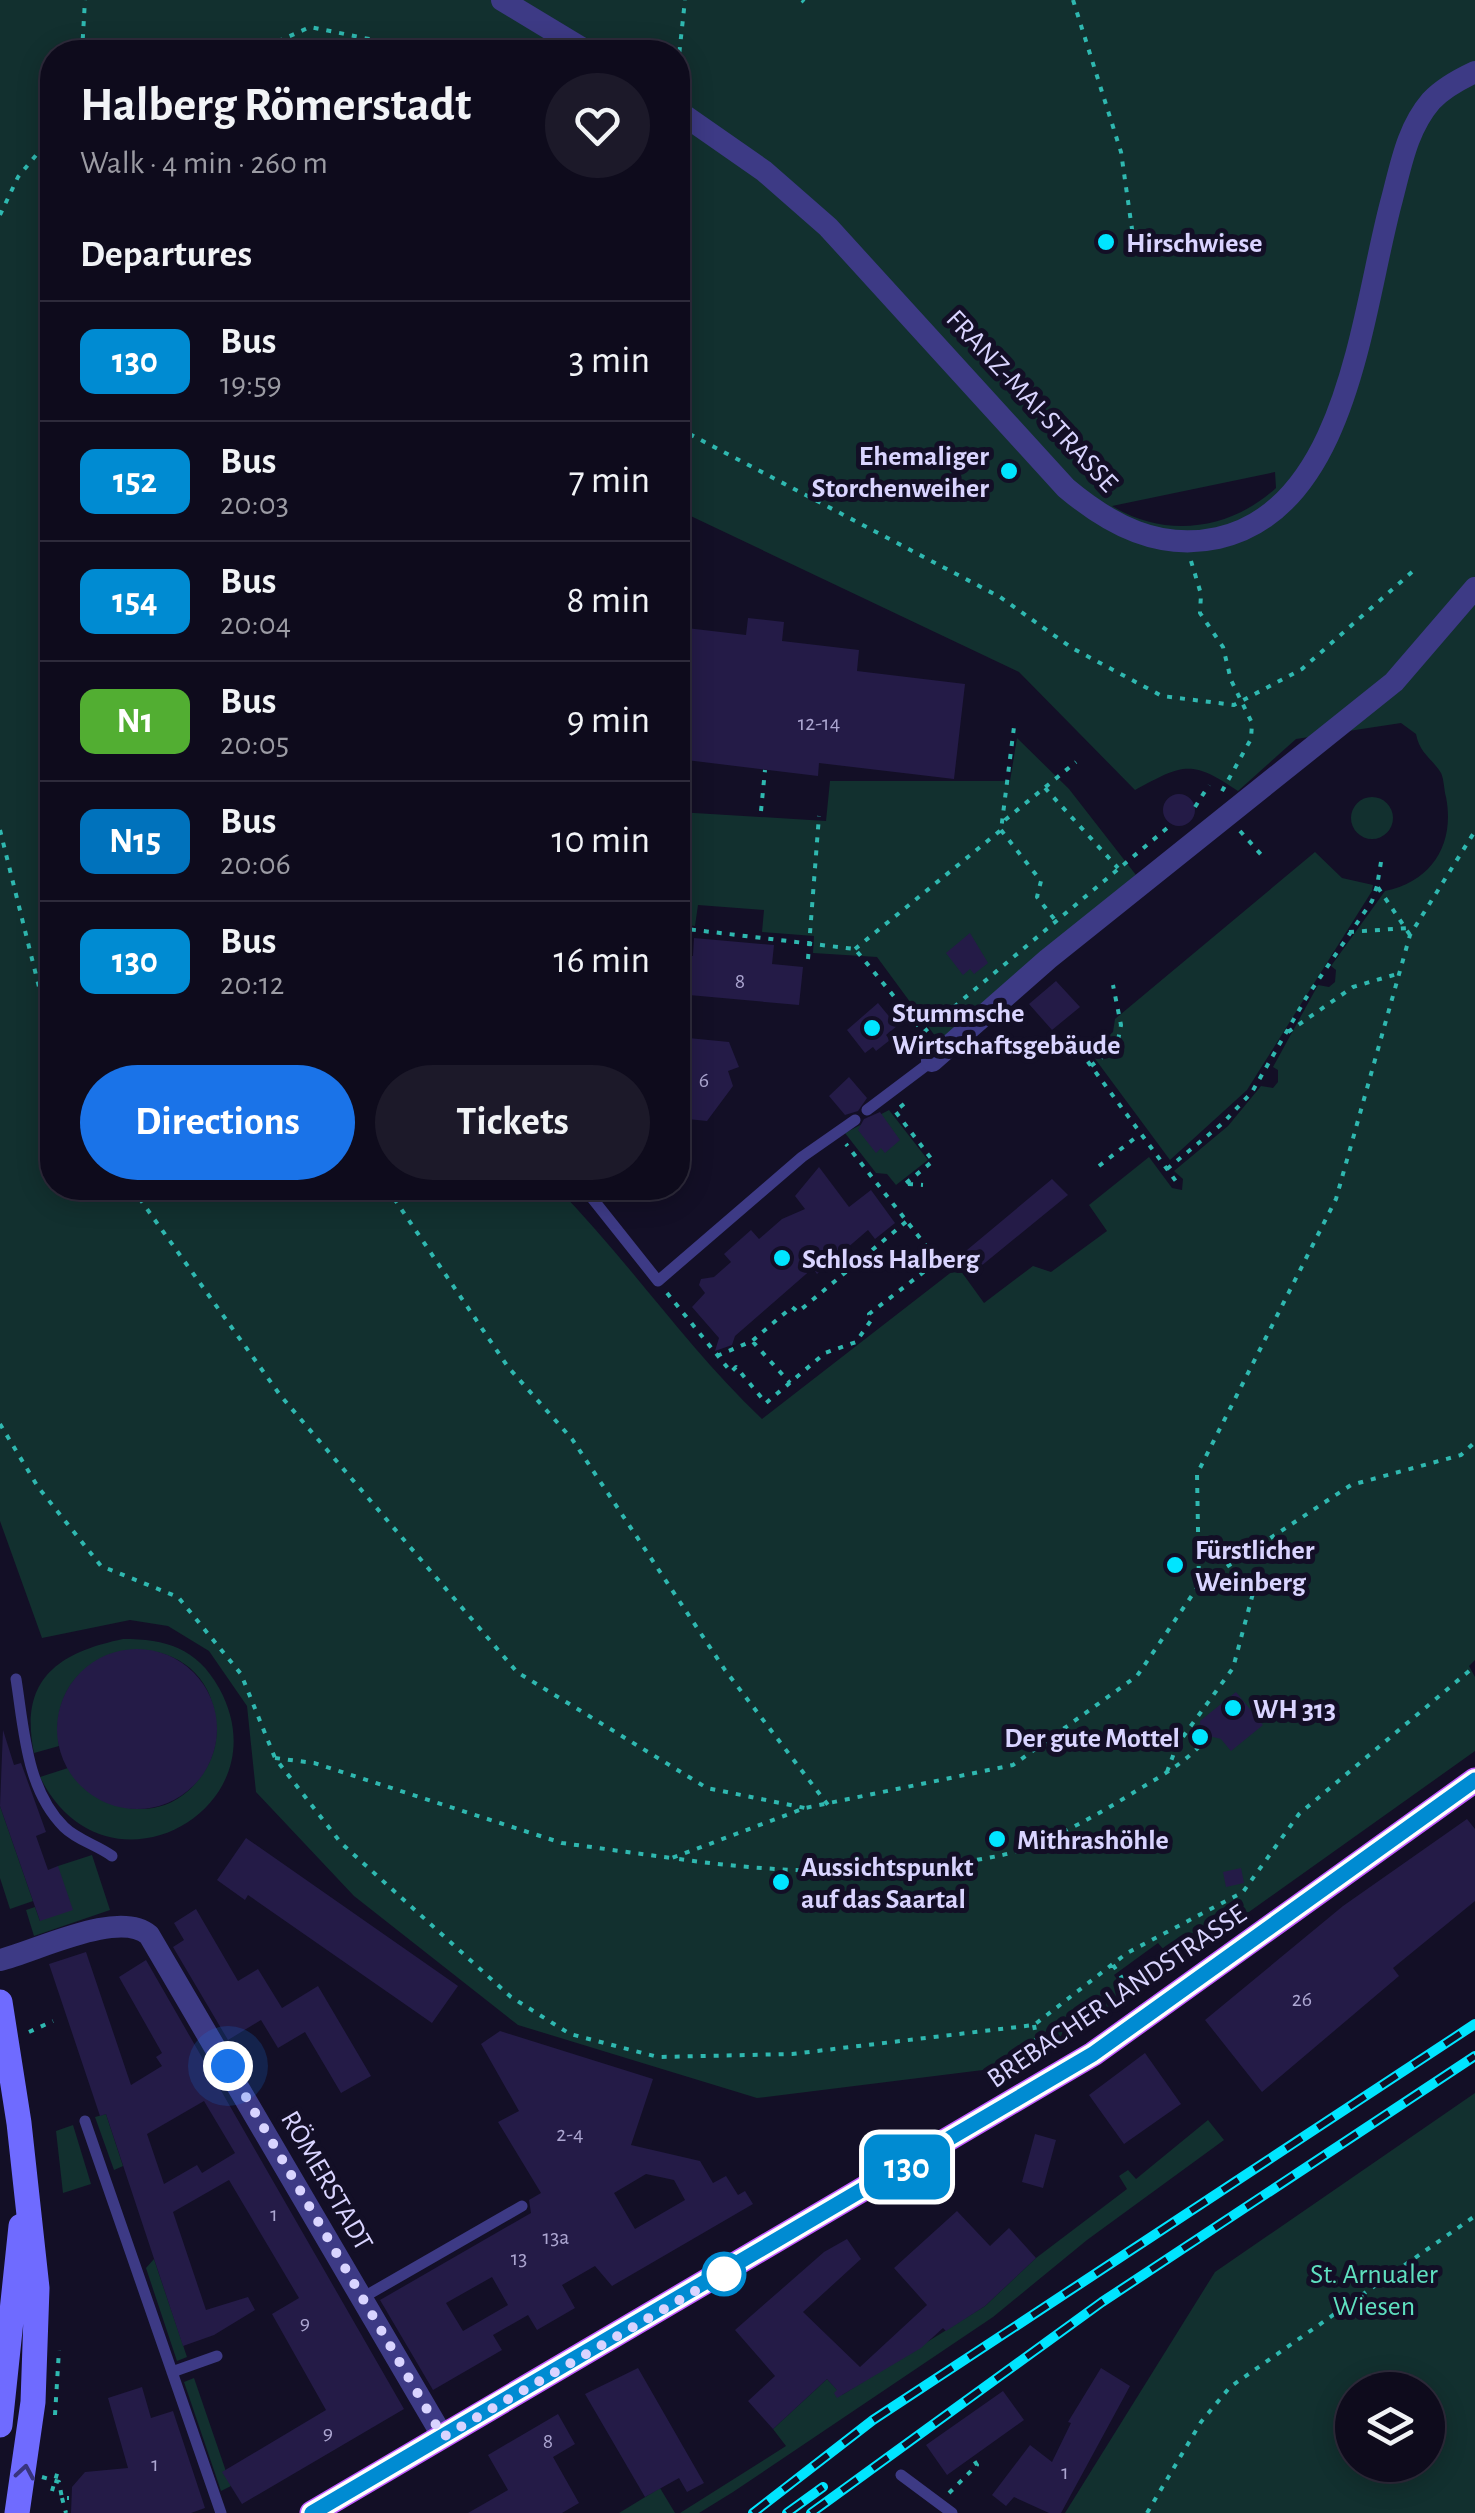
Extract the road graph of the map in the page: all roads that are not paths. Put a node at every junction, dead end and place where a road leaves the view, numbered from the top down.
1 (502, 0) edge
2 (568, 40) edge
3 (1475, 72) edge
4 (690, 119) edge
5 (1475, 588) edge
6 (936, 1057) joint
7 (868, 1110) dead end
8 (856, 1120) dead end
9 (593, 1200) edge
10 (16, 1679) dead end
11 (1475, 1780) edge
12 (112, 1856) dead end
13 (0, 1960) edge
14 (0, 2002) edge
15 (85, 2121) dead end
16 (25, 2196) junction
17 (522, 2206) dead end
18 (362, 2298) junction
19 (217, 2356) dead end
20 (172, 2372) junction
21 (0, 2426) edge
22 (30, 2431) junction
23 (443, 2437) junction
24 (901, 2475) dead end
25 (17, 2513) edge
26 (221, 2513) edge
27 (312, 2513) edge
28 (952, 2513) edge

1 - 2 street
3 - 4 street, FRANZ-MAI-STRASSE
5 - 6 street
6 - 7 lane
8 - 9 lane
10 - 12 lane
11 - 23 main road, BREBACHER LANDSTRASSE
13 - 18 street, RÖMERSTADT
14 - 16 main road
15 - 20 lane
16 - 21 main road
16 - 22 main road
17 - 18 lane
18 - 23 street, RÖMERSTADT
19 - 20 lane
20 - 26 lane
21 - 22 street
25 -> 22 main road
23 - 27 main road, BREBACHER LANDSTRASSE
24 - 28 lane

